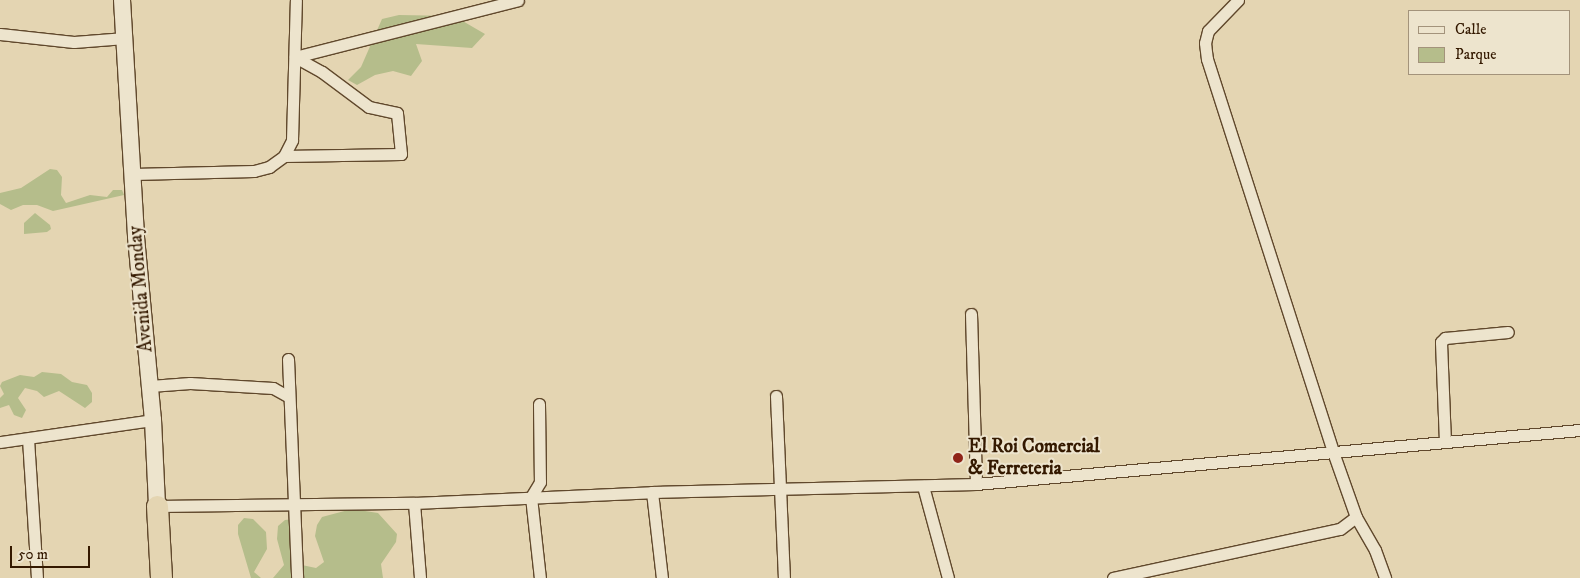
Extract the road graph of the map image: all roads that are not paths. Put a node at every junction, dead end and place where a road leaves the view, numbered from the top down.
1 (122, 0) edge
2 (296, 0) edge
3 (518, 0) edge
4 (1238, 0) edge
5 (0, 34) edge
6 (125, 38) junction
7 (295, 57) junction
8 (284, 156) junction
9 (133, 174) junction
10 (970, 314) dead end
11 (1508, 332) dead end
12 (288, 359) dead end
13 (150, 386) junction
14 (776, 396) dead end
15 (289, 397) junction
16 (539, 404) dead end
17 (153, 420) junction
18 (1580, 430) edge
19 (28, 439) junction
20 (0, 442) edge
21 (1445, 442) junction
22 (1333, 452) junction
23 (976, 484) junction
24 (923, 486) junction
25 (781, 490) junction
26 (652, 492) junction
27 (531, 497) junction
28 (414, 503) junction
29 (157, 506) junction
30 (294, 506) junction
31 (1356, 517) junction
32 (37, 578) edge
33 (161, 578) edge
34 (297, 578) edge
35 (420, 578) edge
36 (540, 578) edge
37 (662, 578) edge
38 (784, 578) edge
39 (948, 578) edge
40 (1113, 578) edge
41 (1385, 578) edge

1 - 6 main road, Avenida Monday
2 - 7 street
3 - 7 street
4 - 22 street
5 - 6 street
6 - 9 main road, Avenida Monday
7 - 8 street
7 - 8 street
8 - 9 street
9 - 13 main road, Avenida Monday
10 - 23 street
11 - 21 street
12 - 15 street
13 - 15 street
13 - 17 main road, Avenida Monday
14 - 25 street
15 - 30 street
16 - 27 street
17 - 19 street
17 - 29 main road, Avenida Monday
18 - 21 street
19 - 20 street
19 - 32 street
21 - 22 street
22 - 23 street
22 - 31 street
23 - 24 street
24 - 25 street
24 - 39 street
25 - 26 street
25 - 38 street
26 - 27 street
26 - 37 street
27 - 28 street
27 - 36 street
28 - 30 street
28 - 35 street
29 - 30 street
29 - 33 highway, Avenida Monday
30 - 34 street
31 - 40 street
31 - 41 street

